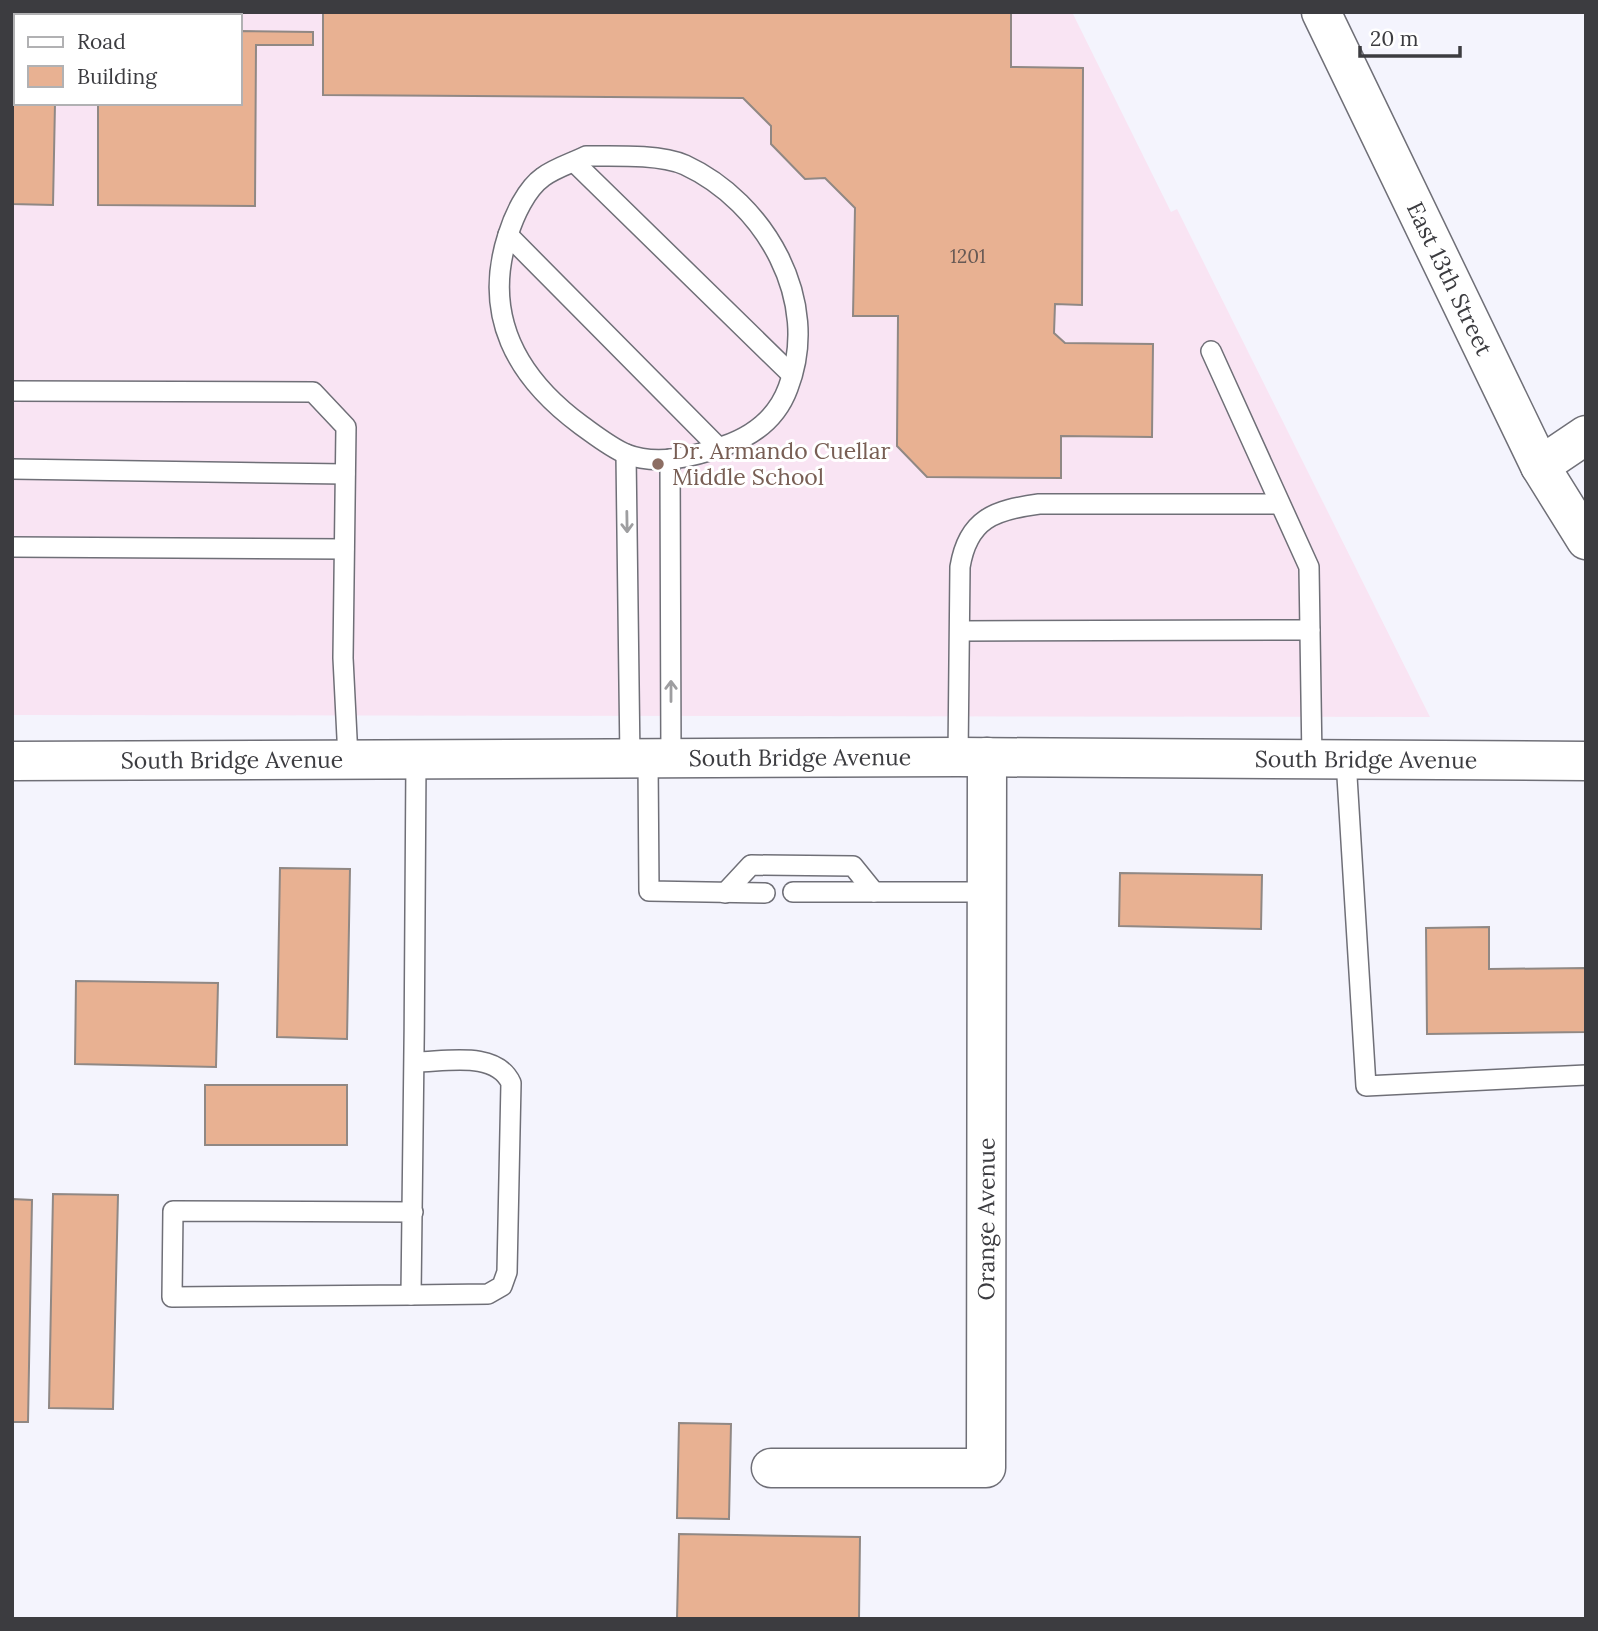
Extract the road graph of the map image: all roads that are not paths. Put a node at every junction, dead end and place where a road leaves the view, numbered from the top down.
1 (1321, 12) edge
2 (574, 162) junction
3 (508, 235) junction
4 (1211, 351) dead end
5 (791, 374) junction
6 (12, 391) edge
7 (1586, 435) edge
8 (719, 448) junction
9 (626, 454) junction
10 (670, 459) junction
11 (1540, 466) junction
12 (12, 470) edge
13 (345, 474) junction
14 (1279, 504) junction
15 (1586, 540) edge
16 (12, 547) edge
17 (344, 549) junction
18 (1310, 630) junction
19 (960, 631) junction
20 (972, 757) junction
21 (348, 758) junction
22 (416, 760) junction
23 (649, 760) junction
24 (12, 761) edge
25 (1329, 761) junction
26 (1586, 761) edge
27 (725, 892) junction
28 (793, 892) dead end
29 (874, 892) junction
30 (987, 892) junction
31 (765, 893) dead end
32 (415, 1062) junction
33 (1586, 1074) edge
34 (413, 1212) junction
35 (411, 1295) junction
36 (771, 1468) dead end

1 - 11 street, East 13th Street
2 - 3 lane
2 - 5 lane
2 - 5 lane
3 - 8 lane
3 - 9 lane
4 - 14 lane
5 - 8 lane
6 - 13 lane
7 - 11 street
8 - 10 lane
9 - 10 lane
9 -> 23 lane
23 -> 10 lane
11 - 15 street, East 13th Street
12 - 13 lane
13 - 17 lane
14 - 18 lane
14 - 19 lane
16 - 17 lane
17 - 21 lane
18 - 19 lane
18 - 25 lane
19 - 20 lane
20 - 23 street, South Bridge Avenue
20 - 25 street, South Bridge Avenue
20 - 30 street, Orange Avenue
21 - 22 street, South Bridge Avenue
21 - 24 street, South Bridge Avenue
22 - 23 street, South Bridge Avenue
22 - 32 lane
23 - 27 lane
25 - 26 street, South Bridge Avenue
25 - 33 lane
27 - 29 lane
27 - 31 lane
28 - 29 lane
29 - 30 lane
30 - 36 street, Orange Avenue
32 - 34 lane
32 - 35 lane
34 - 35 lane
34 - 35 lane

